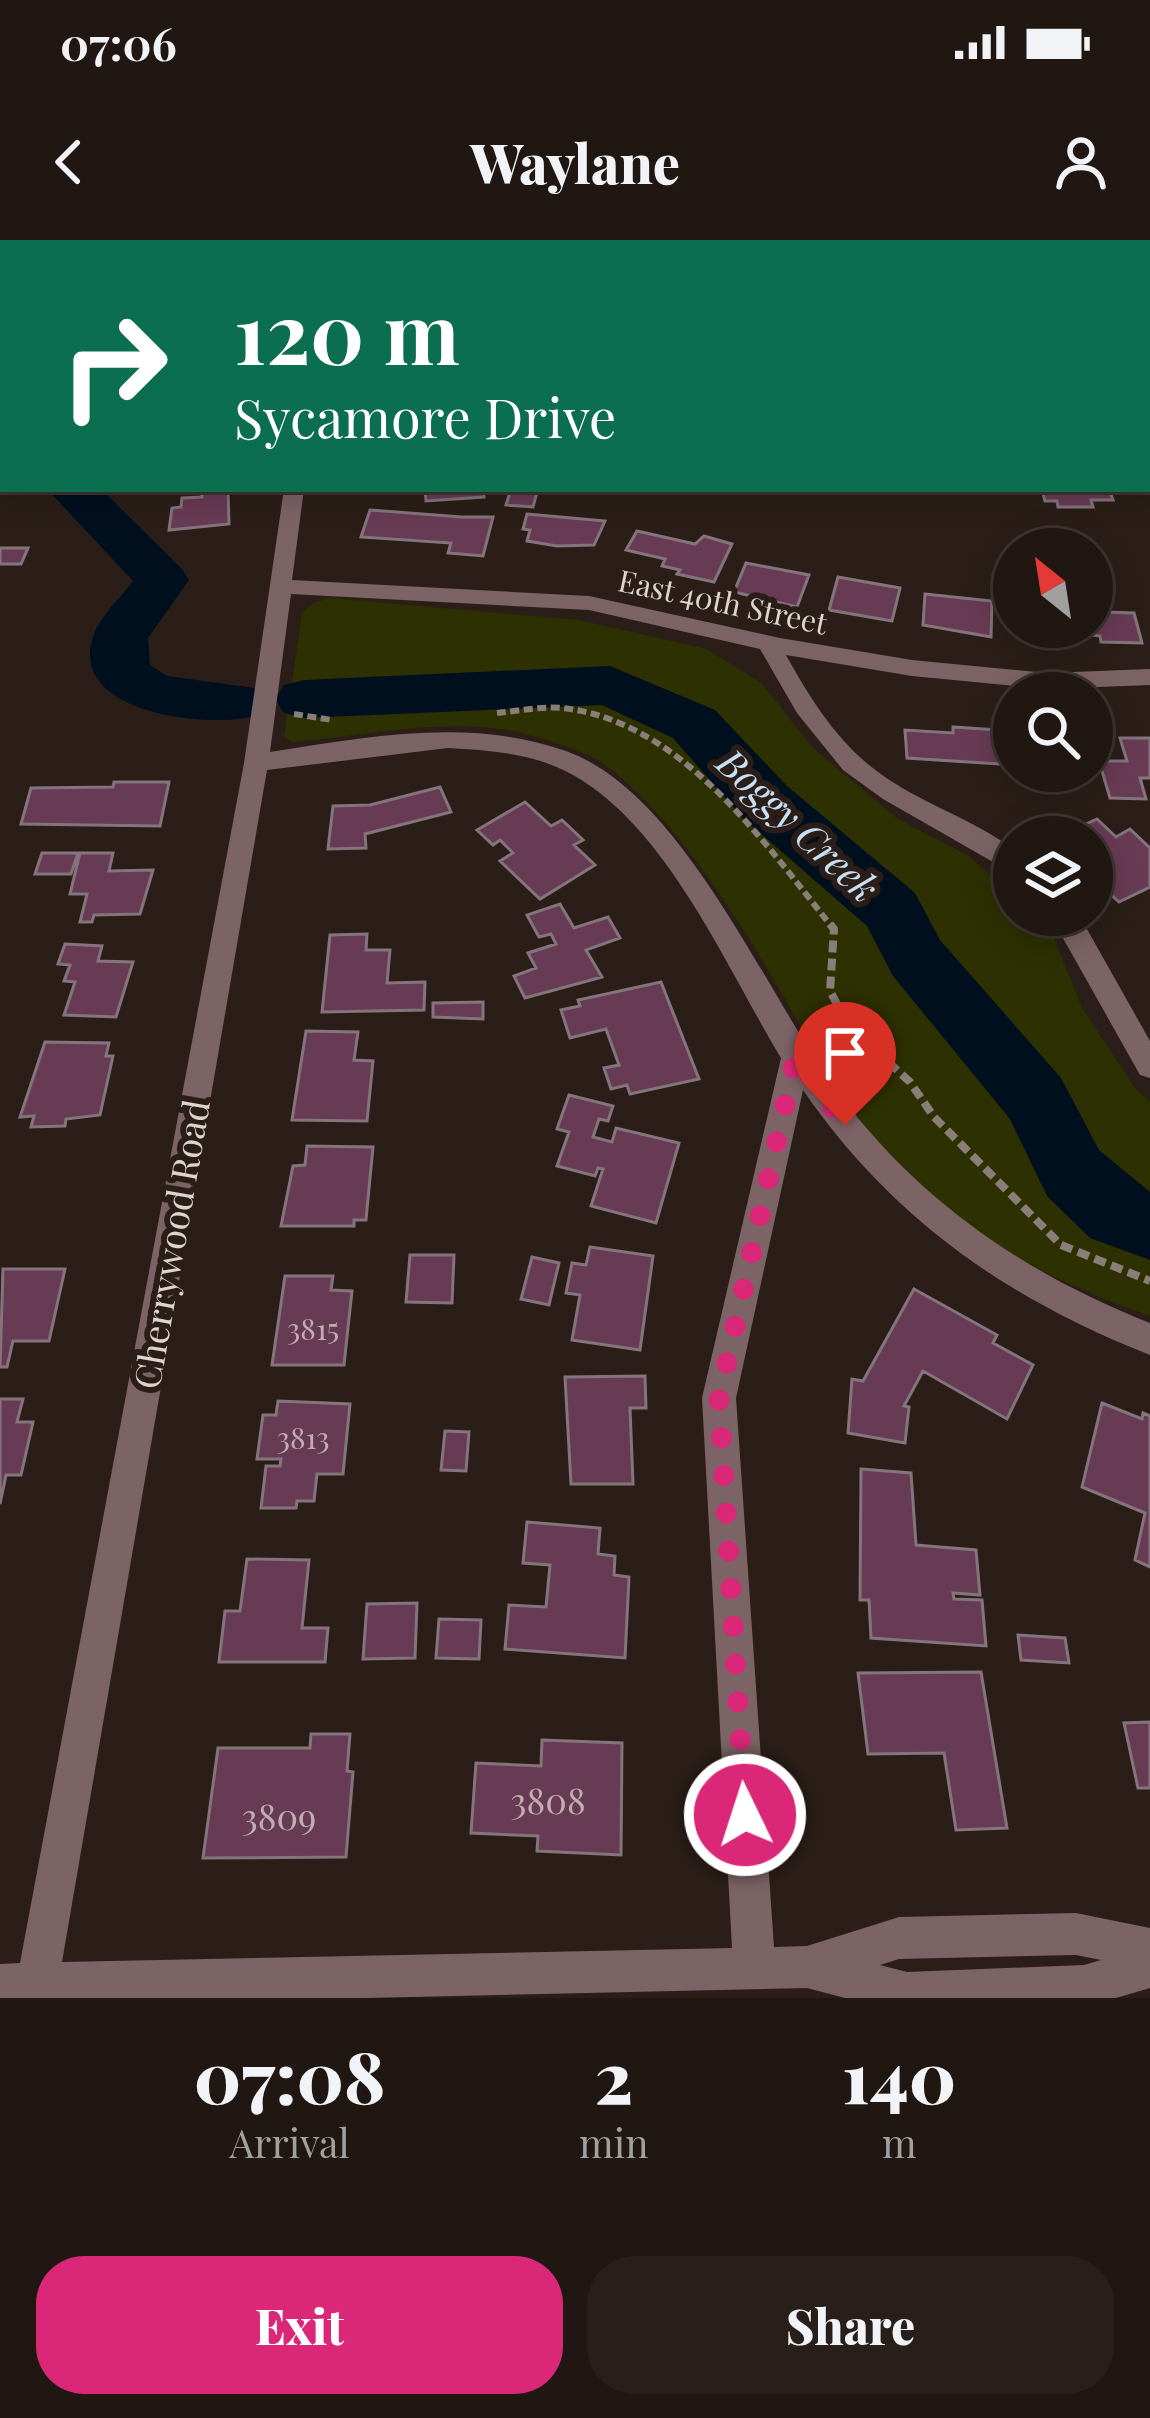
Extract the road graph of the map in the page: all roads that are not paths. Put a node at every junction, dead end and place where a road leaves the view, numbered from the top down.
1 (294, 492) edge
2 (283, 586) junction
3 (768, 643) junction
4 (1150, 677) edge
5 (256, 763) junction
6 (993, 846) edge
7 (1076, 936) edge
8 (796, 1056) junction
9 (1150, 1066) edge
10 (1150, 1340) edge
11 (1150, 1949) edge
12 (754, 1967) junction
13 (807, 1967) junction
14 (1150, 1967) edge
15 (24, 1989) edge

1 - 2 street, Cherrywood Road
2 - 3 street, East 40th Street
2 - 5 street, Cherrywood Road
3 - 4 street, East 40th Street
3 - 6 street
5 - 8 street
5 - 15 street, Cherrywood Road
7 - 9 street
8 - 10 street
8 - 12 street
11 - 13 street
12 - 13 street
12 - 15 street
13 - 14 street

